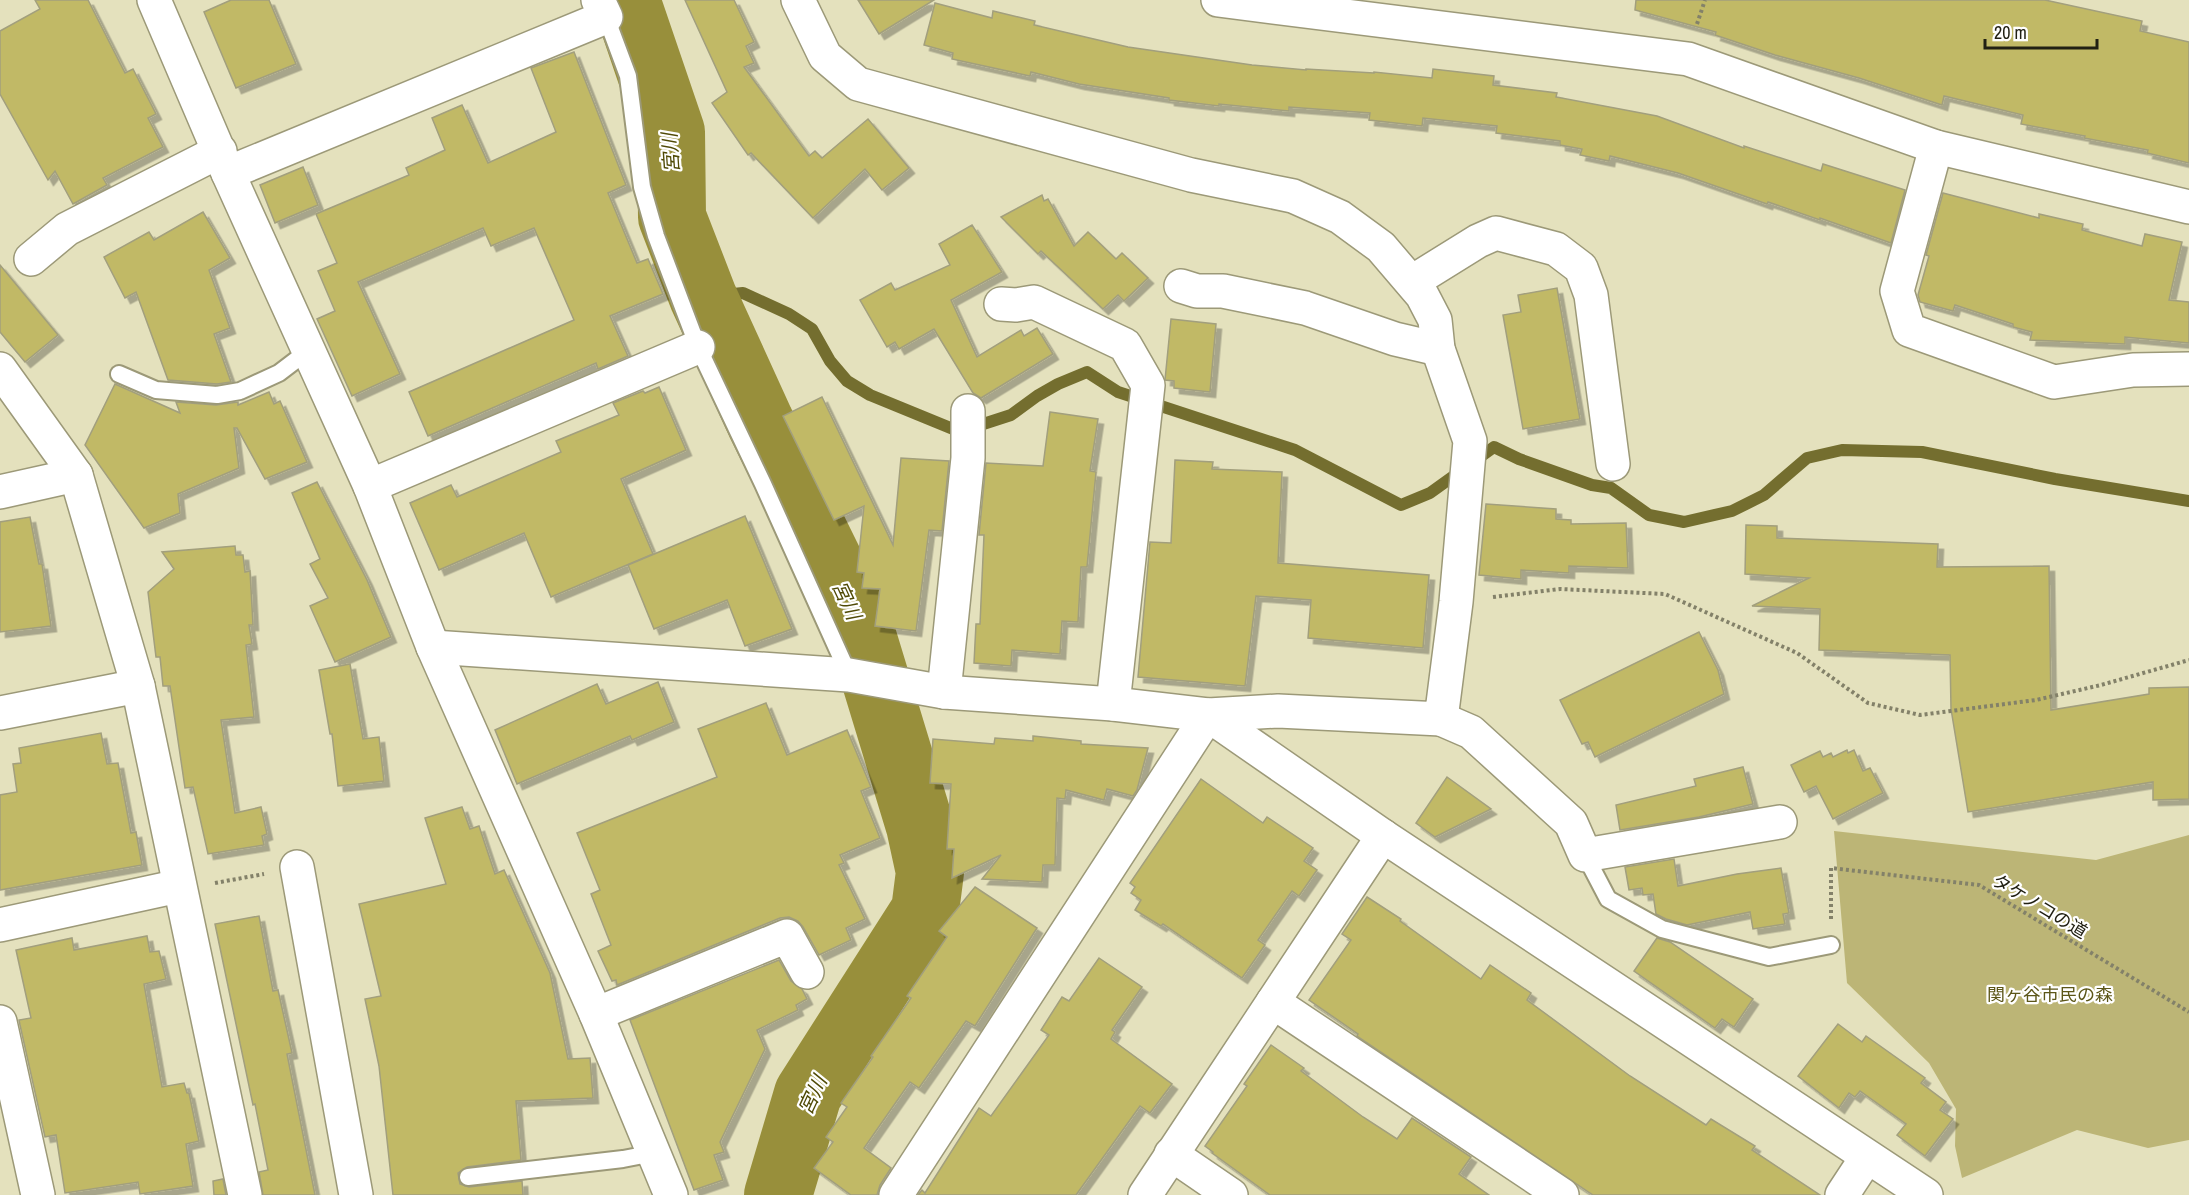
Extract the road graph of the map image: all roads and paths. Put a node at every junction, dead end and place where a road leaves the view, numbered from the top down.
1 (154, 0) edge
2 (798, 0) edge
3 (1218, 0) edge
4 (602, 9) edge
5 (1936, 147) junction
6 (224, 162) junction
7 (2189, 207) edge
8 (31, 258) dead end
9 (1412, 282) junction
10 (1181, 286) dead end
11 (1001, 304) dead end
12 (698, 347) junction
13 (1438, 349) junction
14 (309, 352) junction
15 (0, 369) edge
16 (2189, 369) edge
17 (119, 374) dead end
18 (968, 415) dead end
19 (1613, 464) dead end
20 (76, 475) junction
21 (369, 486) junction
22 (0, 492) edge
23 (1456, 602) junction
24 (433, 647) junction
25 (2189, 660) edge
26 (854, 676) junction
27 (138, 686) junction
28 (939, 691) junction
29 (1113, 704) junction
30 (0, 713) edge
31 (1208, 716) junction
32 (1441, 719) junction
33 (1780, 822) dead end
34 (1383, 836) junction
35 (1585, 855) junction
36 (297, 867) joint
37 (179, 886) junction
38 (0, 925) edge
39 (1831, 945) joint
40 (807, 972) dead end
41 (1273, 1002) junction
42 (2189, 1012) edge
43 (596, 1014) junction
44 (0, 1022) edge
45 (654, 1153) junction
46 (1171, 1154) junction
47 (1867, 1157) junction
48 (468, 1177) dead end
49 (38, 1195) edge
50 (245, 1195) edge
51 (356, 1195) edge
52 (672, 1195) edge
53 (896, 1195) edge
54 (1145, 1195) edge
55 (1231, 1195) edge
56 (1562, 1195) edge
57 (1842, 1195) edge
58 (1926, 1195) edge

1 - 6 street
2 - 9 street
3 - 5 street
4 - 6 street
4 - 12 lane
5 - 7 street
5 - 16 street
6 - 8 street
6 - 14 street
9 - 13 street
9 - 19 street
10 - 13 street
11 - 29 street
12 - 21 street
12 - 26 lane
13 - 23 street
14 - 17 lane
14 - 21 street
15 - 20 street
18 - 28 street
20 - 22 street
20 - 27 street
21 - 24 street
23 - 25 path
23 - 32 street
24 - 26 street
24 - 43 street
26 - 28 street
27 - 30 street
27 - 37 street
28 - 29 street
29 - 31 street
31 - 32 street
31 - 34 street
31 - 53 street
32 - 35 street
33 - 35 street
34 - 41 street
34 - 47 street
35 - 39 lane
36 - 37 path
36 - 51 street
37 - 38 street
37 - 50 street
39 - 42 path, タケノコの道
40 - 43 street
41 - 46 street
41 - 56 street
43 - 45 street
44 - 49 street
45 - 48 lane
45 - 52 street
46 - 54 street
46 - 55 street
47 - 57 street
47 - 58 street

